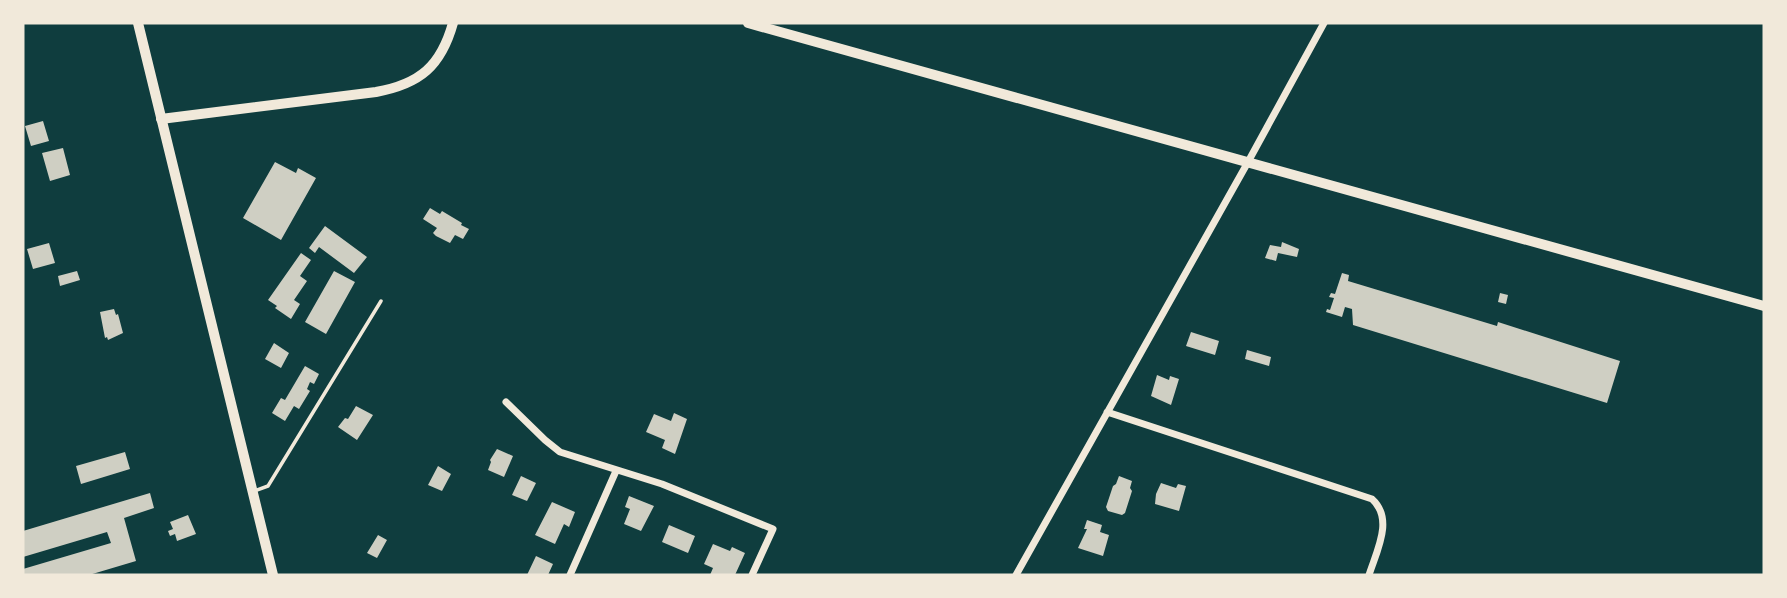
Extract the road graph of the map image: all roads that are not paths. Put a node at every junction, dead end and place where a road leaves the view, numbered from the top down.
1 (138, 23) edge
2 (453, 23) edge
3 (748, 23) edge
4 (1324, 23) edge
5 (161, 119) junction
6 (1248, 162) junction
7 (381, 301) dead end
8 (1764, 306) edge
9 (506, 402) dead end
10 (1107, 412) junction
11 (616, 471) junction
12 (252, 492) junction
13 (273, 575) edge
14 (570, 575) edge
15 (752, 575) edge
16 (1016, 575) edge
17 (1369, 575) edge

1 - 5 main road
2 - 5 main road
3 - 6 main road
4 - 6 street
5 - 12 main road
6 - 8 main road
6 - 10 street
7 - 12 lane
9 - 11 street
10 - 16 street
10 - 17 street
11 - 14 street
11 - 15 street
12 - 13 main road

